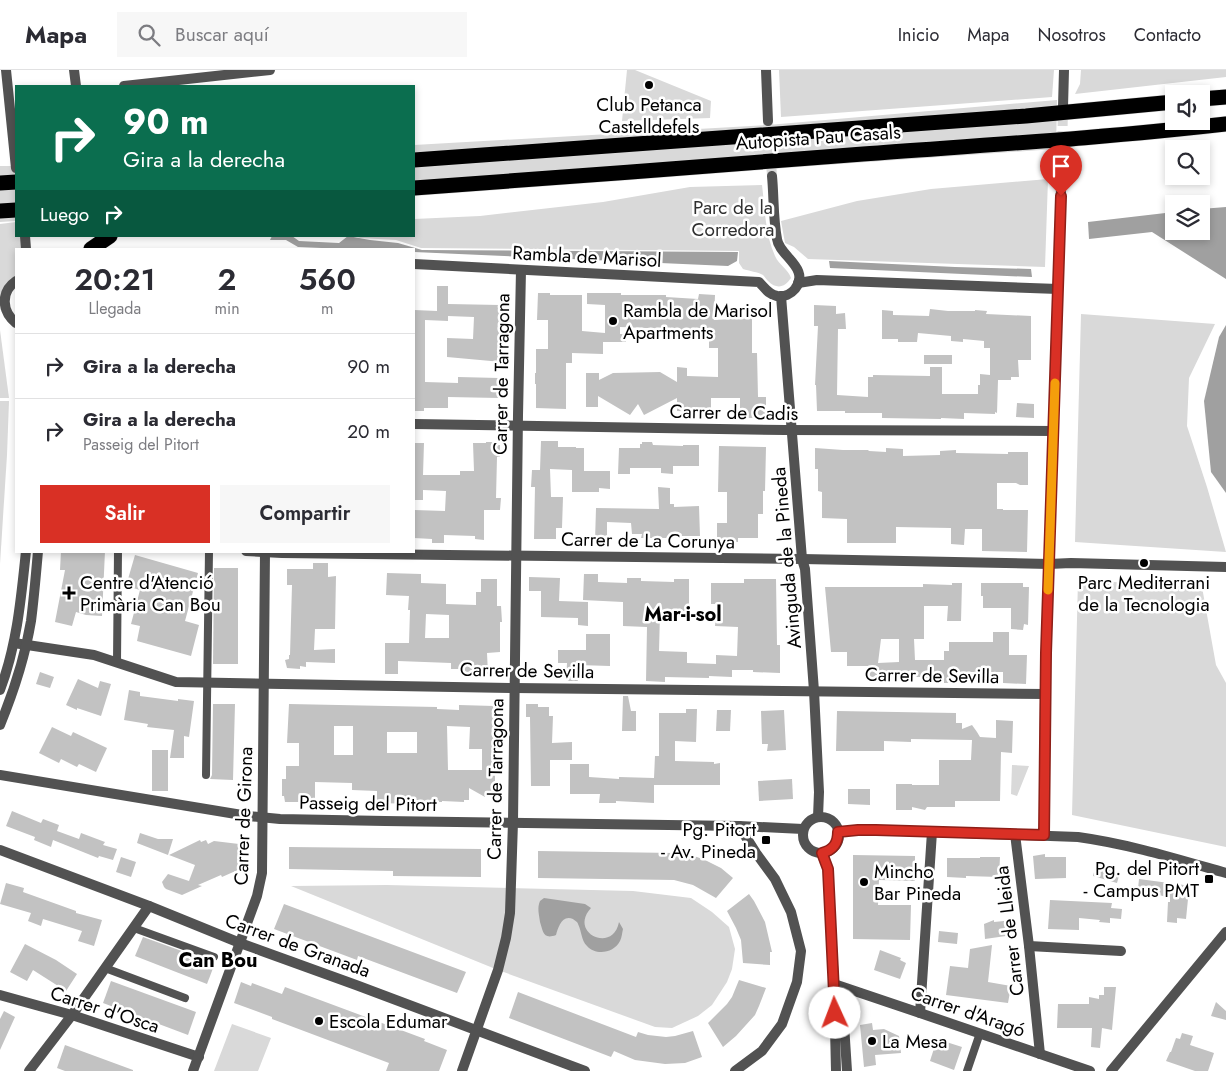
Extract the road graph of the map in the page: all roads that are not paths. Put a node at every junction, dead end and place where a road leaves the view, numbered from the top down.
1 (6, 70) edge
2 (74, 70) edge
3 (270, 70) edge
4 (766, 70) edge
5 (1064, 70) edge
6 (76, 85) edge
7 (133, 85) edge
8 (1226, 97) edge
9 (1210, 98) edge
10 (1165, 103) edge
11 (13, 104) edge
12 (1063, 107) tunnel mouth
13 (768, 121) tunnel mouth
14 (1226, 124) edge
15 (15, 147) edge
16 (1062, 156) tunnel mouth
17 (415, 160) edge
18 (772, 176) tunnel mouth
19 (15, 182) edge
20 (0, 183) edge
21 (415, 190) edge
22 (15, 210) edge
23 (0, 211) edge
24 (108, 237) edge
25 (92, 248) edge
26 (415, 264) edge
27 (521, 270) junction
28 (15, 282) edge
29 (798, 283) junction
30 (1058, 289) junction
31 (782, 296) junction
32 (3, 313) edge
33 (15, 323) edge
34 (415, 424) edge
35 (518, 425) junction
36 (793, 430) junction
37 (1054, 431) junction
38 (26, 553) edge
39 (38, 553) edge
40 (118, 553) edge
41 (209, 553) edge
42 (265, 553) edge
43 (328, 553) edge
44 (516, 556) junction
45 (802, 559) junction
46 (1049, 564) junction
47 (1221, 566) edge
48 (14, 643) junction
49 (26, 645) junction
50 (117, 662) junction
51 (207, 683) junction
52 (263, 684) junction
53 (514, 688) junction
54 (0, 690) edge
55 (814, 691) junction
56 (1045, 694) junction
57 (0, 725) edge
58 (206, 775) dead end
59 (2, 777) edge
60 (263, 817) junction
61 (818, 817) junction
62 (513, 822) junction
63 (739, 826) junction
64 (803, 829) junction
65 (838, 832) junction
66 (932, 832) junction
67 (1015, 834) junction
68 (1044, 835) junction
69 (0, 850) edge
70 (822, 853) junction
71 (1226, 873) edge
72 (149, 906) junction
73 (134, 928) junction
74 (1226, 932) edge
75 (240, 943) junction
76 (1029, 946) junction
77 (1121, 951) dead end
78 (214, 957) dead end
79 (105, 968) junction
80 (834, 984) junction
81 (0, 995) edge
82 (185, 998) dead end
83 (920, 1012) junction
84 (835, 1013) junction
85 (72, 1014) junction
86 (477, 1031) junction
87 (980, 1033) junction
88 (1040, 1054) junction
89 (198, 1058) junction
90 (29, 1071) edge
91 (193, 1071) edge
92 (462, 1071) edge
93 (585, 1071) edge
94 (735, 1071) edge
95 (836, 1071) edge
96 (847, 1071) edge
97 (967, 1071) edge
98 (1090, 1071) edge
99 (1111, 1071) edge

1 - 11 street
2 - 6 street
3 - 7 street
4 - 13 street
5 - 12 street
8 - 9 highway
10 - 17 highway, Autopista Pau Casals
11 - 15 street
14 - 21 highway, Autopista Pau Casals
16 - 30 street
18 - 29 street
19 - 20 highway
22 - 23 highway
24 - 25 highway
26 - 27 street, Rambla de Marisol
27 - 31 street, Rambla de Marisol
27 - 35 street, Carrer de Tarragona
28 - 32 street
29 - 30 street
29 - 31 street
30 - 37 street
31 - 36 street, Avinguda de la Pineda
32 - 33 street
34 - 35 street, Carrer de Cadis
35 - 36 street, Carrer de Cadis
35 - 44 street, Carrer de Tarragona
36 - 37 street, Carrer de Cadis
36 - 45 street, Avinguda de la Pineda
37 - 46 street
38 - 48 street
39 - 49 street
40 - 50 lane
41 - 51 lane
42 - 52 street, Carrer de Girona
43 - 44 street, Carrer de La Corunya
44 - 45 street, Carrer de La Corunya
44 - 53 street, Carrer de Tarragona
45 - 46 street, Carrer de La Corunya
45 - 55 street, Avinguda de la Pineda
46 - 47 street, Carrer de La Corunya
46 - 56 street
48 - 49 street, Carrer de Sevilla
48 - 54 street
49 - 50 street, Carrer de Sevilla
49 - 57 street
50 - 51 street, Carrer de Sevilla
51 - 52 street, Carrer de Sevilla
51 - 58 lane
52 - 53 street, Carrer de Sevilla
52 - 60 street, Carrer de Girona
53 - 55 street, Carrer de Sevilla
53 - 62 street, Carrer de Tarragona
55 - 56 street, Carrer de Sevilla
55 - 61 street, Avinguda de la Pineda
56 - 68 street
59 - 60 street, Passeig del Pitort
60 - 62 street, Passeig del Pitort
60 - 75 street, Carrer de Girona
61 - 64 street
61 - 65 street
62 - 63 street, Passeig del Pitort
62 - 86 street, Carrer de Tarragona
63 - 64 street, Passeig del Pitort
63 - 94 street
64 - 70 street
65 - 66 street
65 - 70 street
66 - 67 street
66 - 83 street
67 - 68 street
67 - 76 street, Carrer de Lleida
68 - 71 street
69 - 72 street, Carrer de Granada
70 - 80 street
72 - 73 street
72 - 75 street, Carrer de Granada
73 - 78 lane
73 - 79 street
74 - 99 street
75 - 86 street, Carrer de Granada
75 - 89 street, Carrer de Girona
76 - 77 street
76 - 88 street, Carrer de Lleida
79 - 82 lane
79 - 85 street
80 - 83 street, Carrer d'Aragó
80 - 84 street
81 - 85 street, Carrer d'Osca
83 - 87 street, Carrer d'Aragó
84 - 95 street
84 - 96 street
85 - 89 street, Carrer d'Osca
85 - 90 street
86 - 92 street, Carrer de Tarragona
86 - 93 street, Carrer de Granada
87 - 88 street, Carrer d'Aragó
87 - 97 lane
88 - 98 street, Carrer d'Aragó
89 - 91 street, Carrer de Girona

